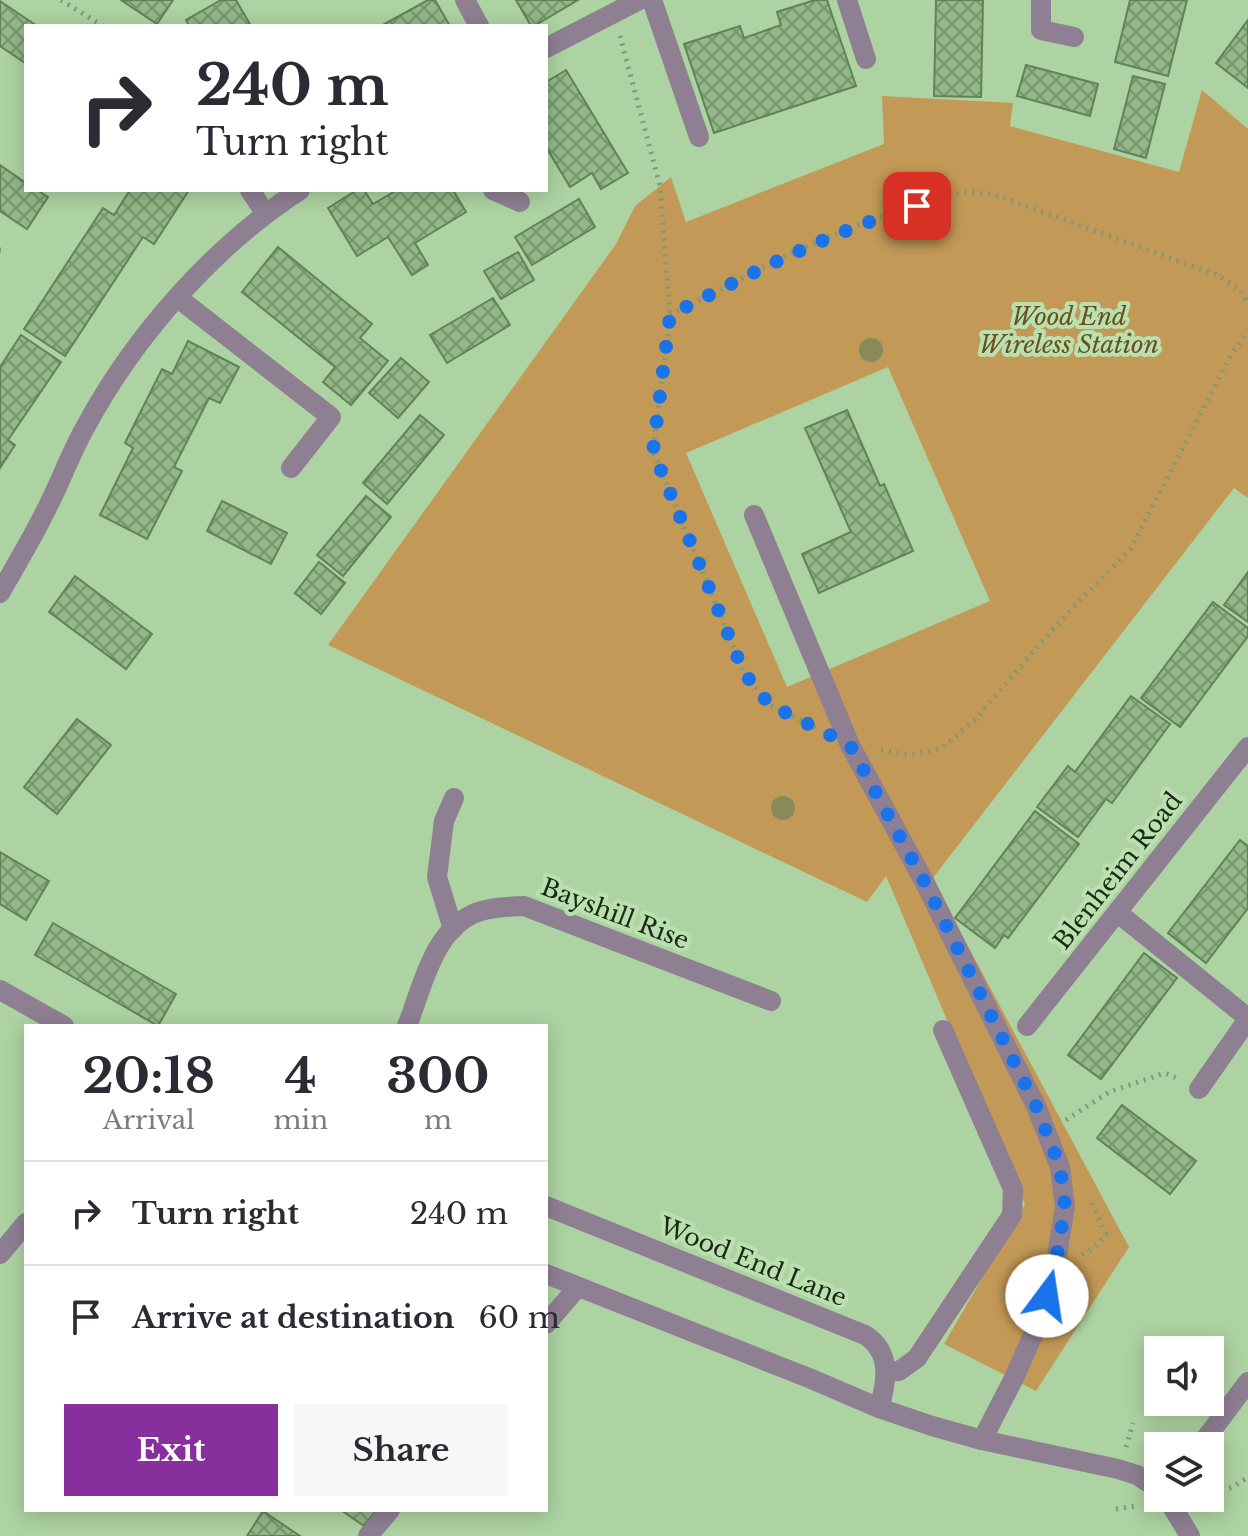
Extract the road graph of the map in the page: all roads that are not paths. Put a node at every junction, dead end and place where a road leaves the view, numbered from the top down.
1 (465, 0) edge
2 (639, 0) edge
3 (652, 0) edge
4 (847, 0) edge
5 (1041, 0) edge
6 (478, 24) edge
7 (1074, 37) dead end
8 (548, 47) edge
9 (866, 59) dead end
10 (699, 137) dead end
11 (251, 192) edge
12 (297, 192) edge
13 (498, 192) edge
14 (520, 202) dead end
15 (265, 213) junction
16 (178, 298) junction
17 (291, 468) dead end
18 (754, 515) dead end
19 (2, 584) edge
20 (1248, 747) edge
21 (454, 798) dead end
22 (1118, 913) junction
23 (453, 929) junction
24 (0, 990) edge
25 (771, 1001) dead end
26 (1248, 1019) edge
27 (60, 1024) edge
28 (408, 1024) edge
29 (1027, 1026) dead end
30 (943, 1030) dead end
31 (1199, 1089) road end
32 (548, 1207) edge
33 (24, 1225) edge
34 (0, 1254) edge
35 (548, 1275) edge
36 (577, 1288) junction
37 (548, 1322) edge
38 (886, 1372) junction
39 (1248, 1382) edge
40 (879, 1408) junction
41 (1210, 1432) edge
42 (982, 1440) junction
43 (1144, 1480) edge
44 (388, 1512) edge
45 (1175, 1512) edge
46 (368, 1536) edge
47 (1190, 1536) edge

1 - 6 street
2 - 8 street
3 - 10 street
4 - 9 street
5 - 7 street
11 - 15 street
12 - 15 street
13 - 14 street
15 - 16 street
16 - 17 street
16 - 19 street
18 - 42 street
20 - 22 street, Blenheim Road
21 - 23 street
22 - 26 street
22 - 29 street, Blenheim Road
23 - 25 street, Bayshill Rise
23 - 28 street, Bayshill Rise
24 - 27 street
26 - 31 street
30 - 38 street
32 - 38 street, Wood End Lane
33 - 34 street
35 - 36 street
36 - 37 street
36 - 40 street
38 - 40 street
39 - 41 street
40 - 42 street
42 - 43 street
44 - 46 street
45 - 47 street

